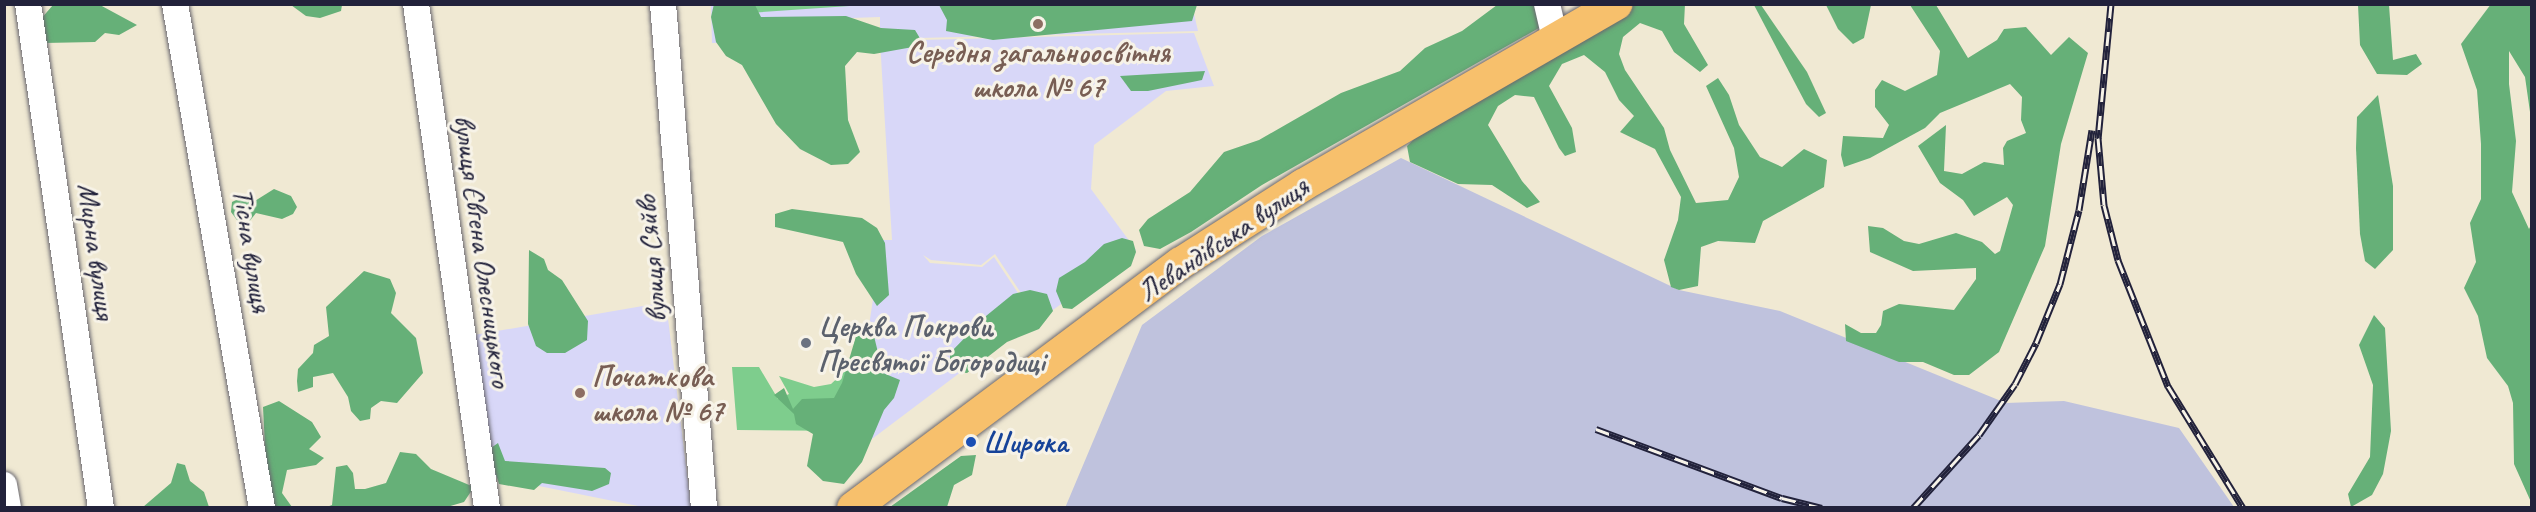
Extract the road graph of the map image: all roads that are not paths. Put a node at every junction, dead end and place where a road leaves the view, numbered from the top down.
1 (28, 4) edge
2 (175, 4) edge
3 (416, 4) edge
4 (663, 4) edge
5 (1547, 4) edge
6 (1616, 4) edge
7 (1555, 39) junction
8 (4, 485) edge
9 (8, 507) edge
10 (101, 507) edge
11 (262, 507) edge
12 (488, 507) edge
13 (704, 507) edge
14 (853, 507) edge

1 - 10 street, Мирна вулиця
2 - 11 street, Тісна вулиця
3 - 12 street, вулиця Євгена Олесницького
4 - 13 street, вулиця Сяйво
5 - 7 street
6 - 7 main road, Левандівська вулиця
7 - 14 main road, Левандівська вулиця
8 - 9 street

